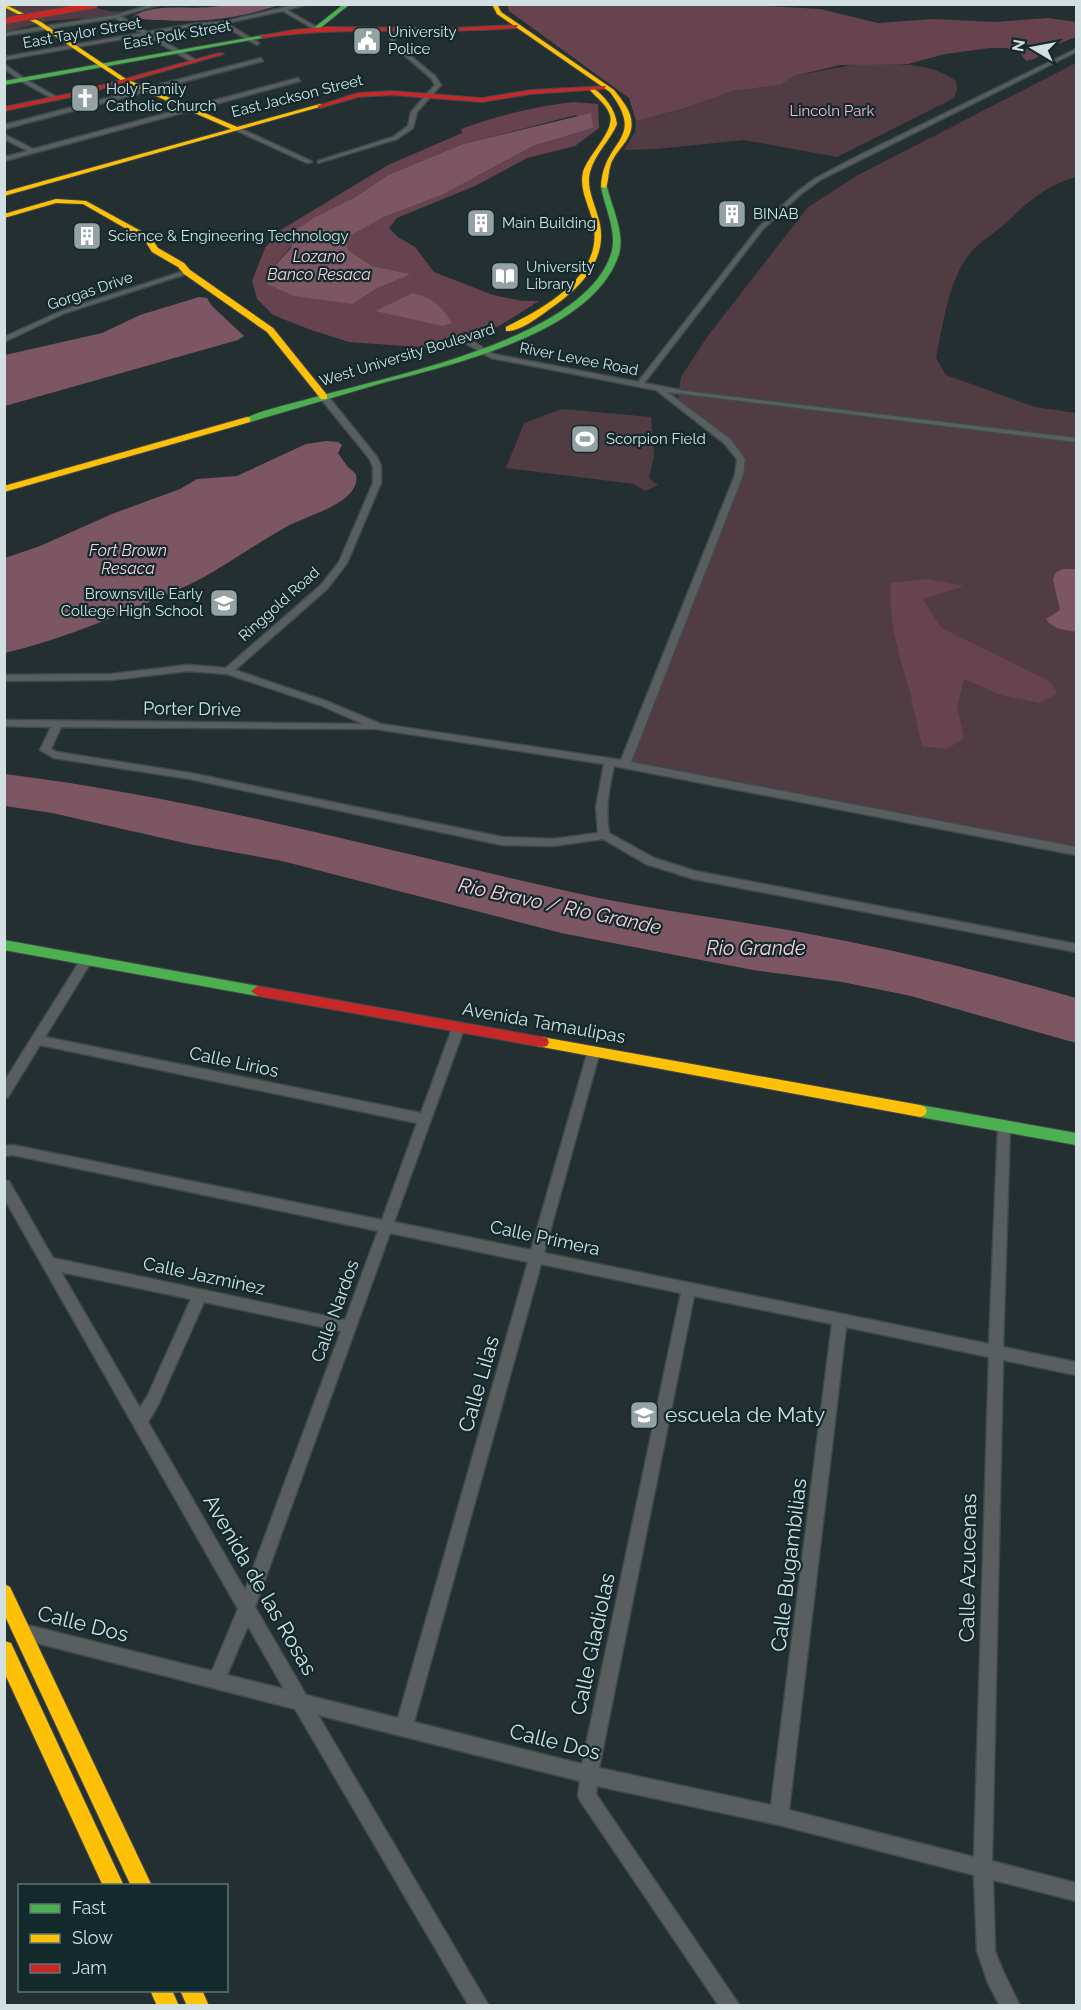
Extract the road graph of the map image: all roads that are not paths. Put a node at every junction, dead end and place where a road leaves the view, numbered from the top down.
1 (68, 4) edge
2 (160, 4) edge
3 (306, 4) edge
4 (348, 4) edge
5 (483, 4) edge
6 (494, 4) edge
7 (4, 5) edge
8 (95, 5) edge
9 (283, 9) junction
10 (4, 14) edge
11 (116, 16) junction
12 (4, 20) edge
13 (38, 23) junction
14 (222, 23) junction
15 (512, 27) junction
16 (316, 28) junction
17 (400, 28) junction
18 (145, 33) junction
19 (4, 35) edge
20 (251, 41) junction
21 (72, 46) junction
22 (1077, 50) edge
23 (175, 52) junction
24 (4, 59) edge
25 (261, 60) dead end
26 (194, 61) junction
27 (4, 65) edge
28 (100, 65) junction
29 (23, 80) junction
30 (298, 80) dead end
31 (124, 81) junction
32 (4, 83) edge
33 (599, 88) junction
34 (146, 90) junction
35 (429, 96) junction
36 (57, 99) junction
37 (4, 109) edge
38 (189, 109) junction
39 (4, 127) edge
40 (235, 128) junction
41 (4, 136) edge
42 (606, 142) junction
43 (621, 144) junction
44 (32, 151) junction
45 (4, 159) edge
46 (4, 194) edge
47 (4, 216) edge
48 (187, 273) junction
49 (4, 340) edge
50 (477, 348) junction
51 (639, 385) junction
52 (659, 389) junction
53 (321, 394) junction
54 (1077, 441) edge
55 (4, 481) edge
56 (4, 489) edge
57 (228, 671) junction
58 (4, 678) edge
59 (4, 723) edge
60 (57, 724) junction
61 (379, 727) junction
62 (610, 762) junction
63 (625, 764) junction
64 (604, 835) junction
65 (1077, 851) edge
66 (4, 945) edge
67 (1077, 948) edge
68 (87, 960) junction
69 (459, 1026) junction
70 (37, 1040) junction
71 (594, 1051) junction
72 (4, 1092) edge
73 (424, 1119) junction
74 (1004, 1126) junction
75 (1077, 1139) edge
76 (4, 1151) edge
77 (4, 1185) edge
78 (386, 1225) junction
79 (537, 1257) junction
80 (49, 1263) junction
81 (689, 1288) junction
82 (200, 1296) junction
83 (840, 1319) junction
84 (351, 1327) junction
85 (996, 1352) junction
86 (1077, 1368) edge
87 (140, 1421) junction
88 (4, 1593) edge
89 (247, 1608) junction
90 (23, 1632) junction
91 (4, 1650) edge
92 (217, 1680) junction
93 (300, 1701) junction
94 (404, 1728) junction
95 (590, 1775) junction
96 (779, 1816) junction
97 (983, 1868) junction
98 (113, 1884) edge
99 (140, 1884) edge
100 (1077, 1892) edge
101 (162, 1992) edge
102 (192, 1992) edge
103 (168, 2006) edge
104 (198, 2006) edge
105 (480, 2006) edge
106 (731, 2006) edge
107 (1011, 2006) edge

1 - 10 main road
2 - 11 street
3 - 9 street, East Taylor Street
4 - 16 main road
5 - 15 main road, West University Boulevard
6 - 15 main road, West University Boulevard
7 - 13 main road
8 - 12 main road, bridge
9 - 14 street, East Taylor Street
9 - 16 street
11 - 13 street
11 - 18 street
13 - 19 street
13 - 21 main road
14 - 18 street, East Taylor Street
14 - 20 street
15 - 17 main road
15 - 33 main road, West University Boulevard
16 - 17 main road
16 - 20 main road
17 - 35 street
18 - 21 street, East Taylor Street
18 - 23 street
20 - 23 main road, East Polk Street
20 - 26 main road
21 - 24 street, East Taylor Street
21 - 28 main road
22 - 51 street
23 - 26 street
23 - 28 main road, East Polk Street
25 - 34 street
26 - 31 main road
27 - 29 street
28 - 29 main road, East Polk Street
28 - 31 main road
29 - 32 main road, East Polk Street
29 - 36 street
30 - 38 street
31 - 34 main road
31 - 36 main road
33 - 35 main road, East Jackson Street
33 - 42 main road, West University Boulevard
33 - 43 main road, West University Boulevard
34 - 38 main road
34 - 39 street
35 - 40 main road, East Jackson Street
35 - 40 street
36 - 37 main road
38 - 40 main road
38 - 44 street
40 - 46 main road, East Jackson Street
41 - 44 street
42 - 43 main road
42 - 50 main road, West University Boulevard
43 - 50 main road, West University Boulevard
44 - 45 street
47 - 48 main road, Ringgold Road
48 - 49 street, Gorgas Drive
48 - 53 main road, Ringgold Road
50 - 51 street, River Levee Road
50 - 53 main road, West University Boulevard
51 - 52 street, River Levee Road
52 - 54 street, River Levee Road
52 - 63 street
53 - 55 main road, West University Boulevard
53 - 56 main road, West University Boulevard
53 - 57 street, Ringgold Road
57 - 58 street
57 - 61 street
59 - 60 street, Porter Drive
60 - 61 street, Porter Drive
60 - 64 street
61 - 62 street
62 - 63 street
62 - 64 street
63 - 65 street
64 - 67 street
66 - 68 main road, Avenida Tamaulipas
68 - 69 main road, Avenida Tamaulipas
68 - 70 street
69 - 71 main road, Avenida Tamaulipas
69 - 73 street, Calle Nardos
70 - 72 street
70 - 73 street, Calle Lirios
71 - 74 main road, Avenida Tamaulipas
71 - 79 street, Calle Lilas
73 - 78 street, Calle Nardos
74 - 75 main road, Avenida Tamaulipas
74 - 85 street, Calle Azucenas
76 - 78 street, Calle Primera
77 - 80 street, Avenida de las Rosas
78 - 79 street, Calle Primera
78 - 84 street, Calle Nardos
79 - 81 street, Calle Primera
79 - 94 street, Calle Lilas
80 - 82 street, Calle Jazmínez
80 - 87 street, Avenida de las Rosas
81 - 83 street, Calle Primera
81 - 95 street, Calle Gladiolas
82 - 84 street, Calle Jazmínez
82 - 87 street
83 - 85 street, Calle Primera
83 - 96 street, Calle Bugambilias
84 - 89 street, Calle Nardos
85 - 86 street, Calle Primera
85 - 97 street, Calle Azucenas
87 - 89 street, Avenida de las Rosas
88 - 90 main road
89 - 92 street, Calle Nardos
89 - 93 street, Avenida de las Rosas
90 - 92 street, Calle Dos
90 - 99 main road
91 - 98 main road
92 - 93 street, Calle Dos
93 - 94 street, Calle Dos
93 - 105 street, Avenida de las Rosas
94 - 95 street, Calle Dos
95 - 96 street, Calle Dos
95 - 106 street, Calle Gladiolas
96 - 97 street, Calle Dos
97 - 100 street, Calle Dos
97 - 107 street, Calle Azucenas
101 - 103 main road
102 - 104 main road

